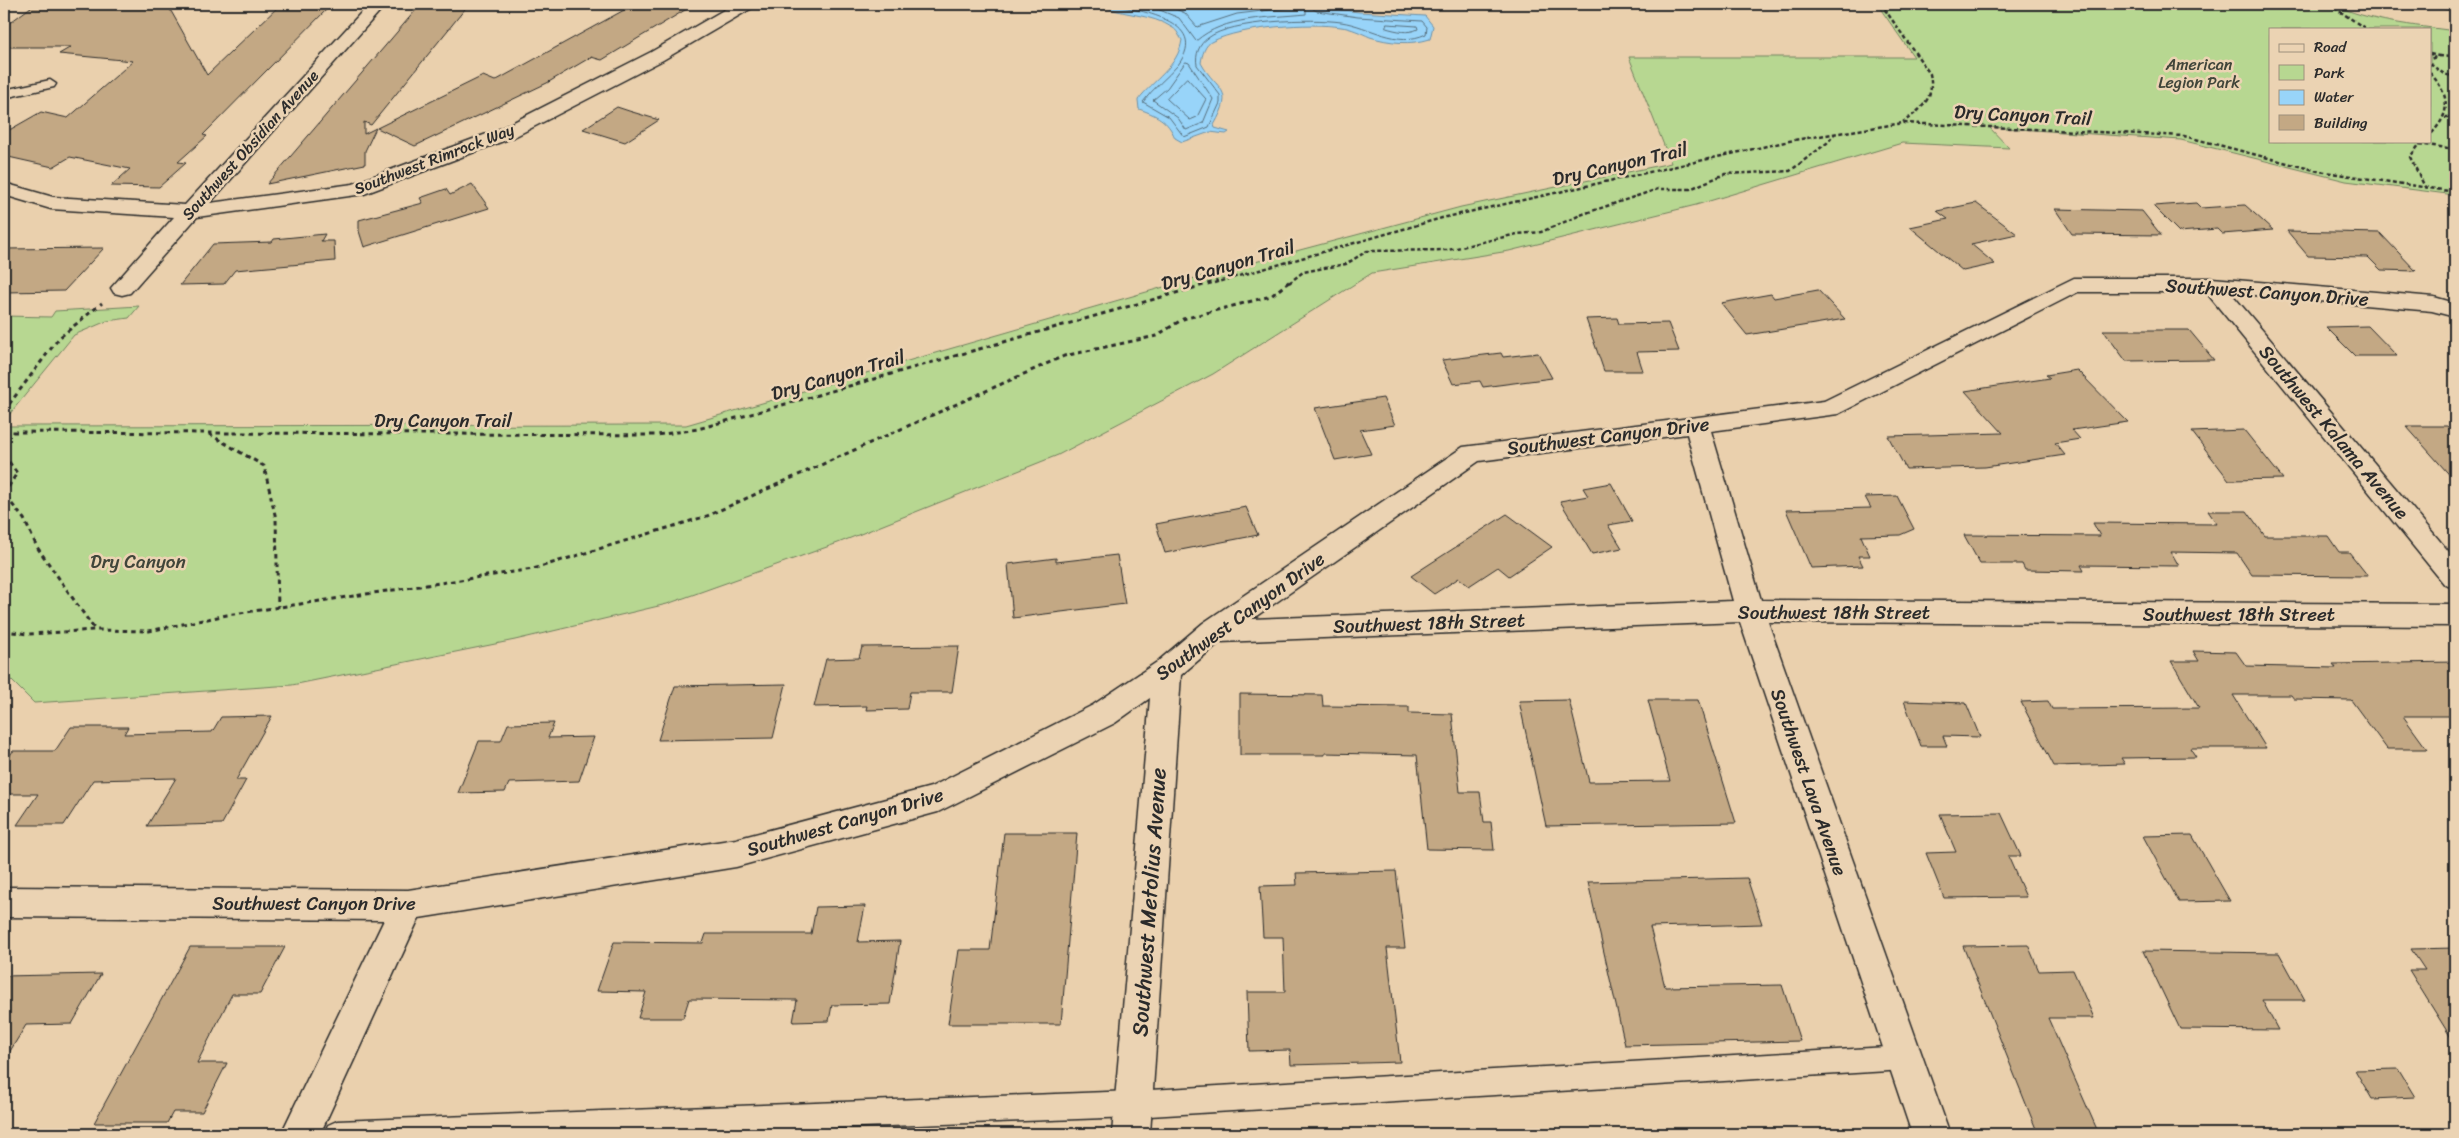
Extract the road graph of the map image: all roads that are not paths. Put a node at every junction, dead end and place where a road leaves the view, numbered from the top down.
1 (378, 4) edge
2 (746, 4) edge
3 (2451, 4) edge
4 (2455, 5) edge
5 (50, 84) dead end
6 (4, 94) edge
7 (4, 189) edge
8 (189, 212) junction
9 (2212, 285) junction
10 (122, 288) road end
11 (2455, 310) edge
12 (1697, 426) junction
13 (2455, 578) edge
14 (1750, 611) junction
15 (2455, 616) edge
16 (1213, 631) junction
17 (1166, 670) junction
18 (4, 902) edge
19 (408, 905) junction
20 (1905, 1058) junction
21 (1132, 1119) edge
22 (300, 1134) edge
23 (337, 1134) edge
24 (1931, 1134) edge

1 - 8 street, Southwest Obsidian Avenue
2 - 8 street, Southwest Rimrock Way
3 - 4 street
5 - 6 lane
7 - 8 street, Southwest Rimrock Way
8 - 10 street, Southwest Obsidian Avenue
9 - 11 street, Southwest Canyon Drive
9 - 12 street, Southwest Canyon Drive
9 - 13 street, Southwest Kalama Avenue
12 - 14 street, Southwest Lava Avenue
12 - 16 street, Southwest Canyon Drive
14 - 15 street, Southwest 18th Street
14 - 16 street, Southwest 18th Street
14 - 20 street, Southwest Lava Avenue
16 - 17 street, Southwest Canyon Drive
17 - 19 street, Southwest Canyon Drive
17 - 21 street, Southwest Metolius Avenue
18 - 19 street, Southwest Canyon Drive
19 - 22 street
20 - 21 lane
20 - 24 street, Southwest Lava Avenue
21 - 23 lane

